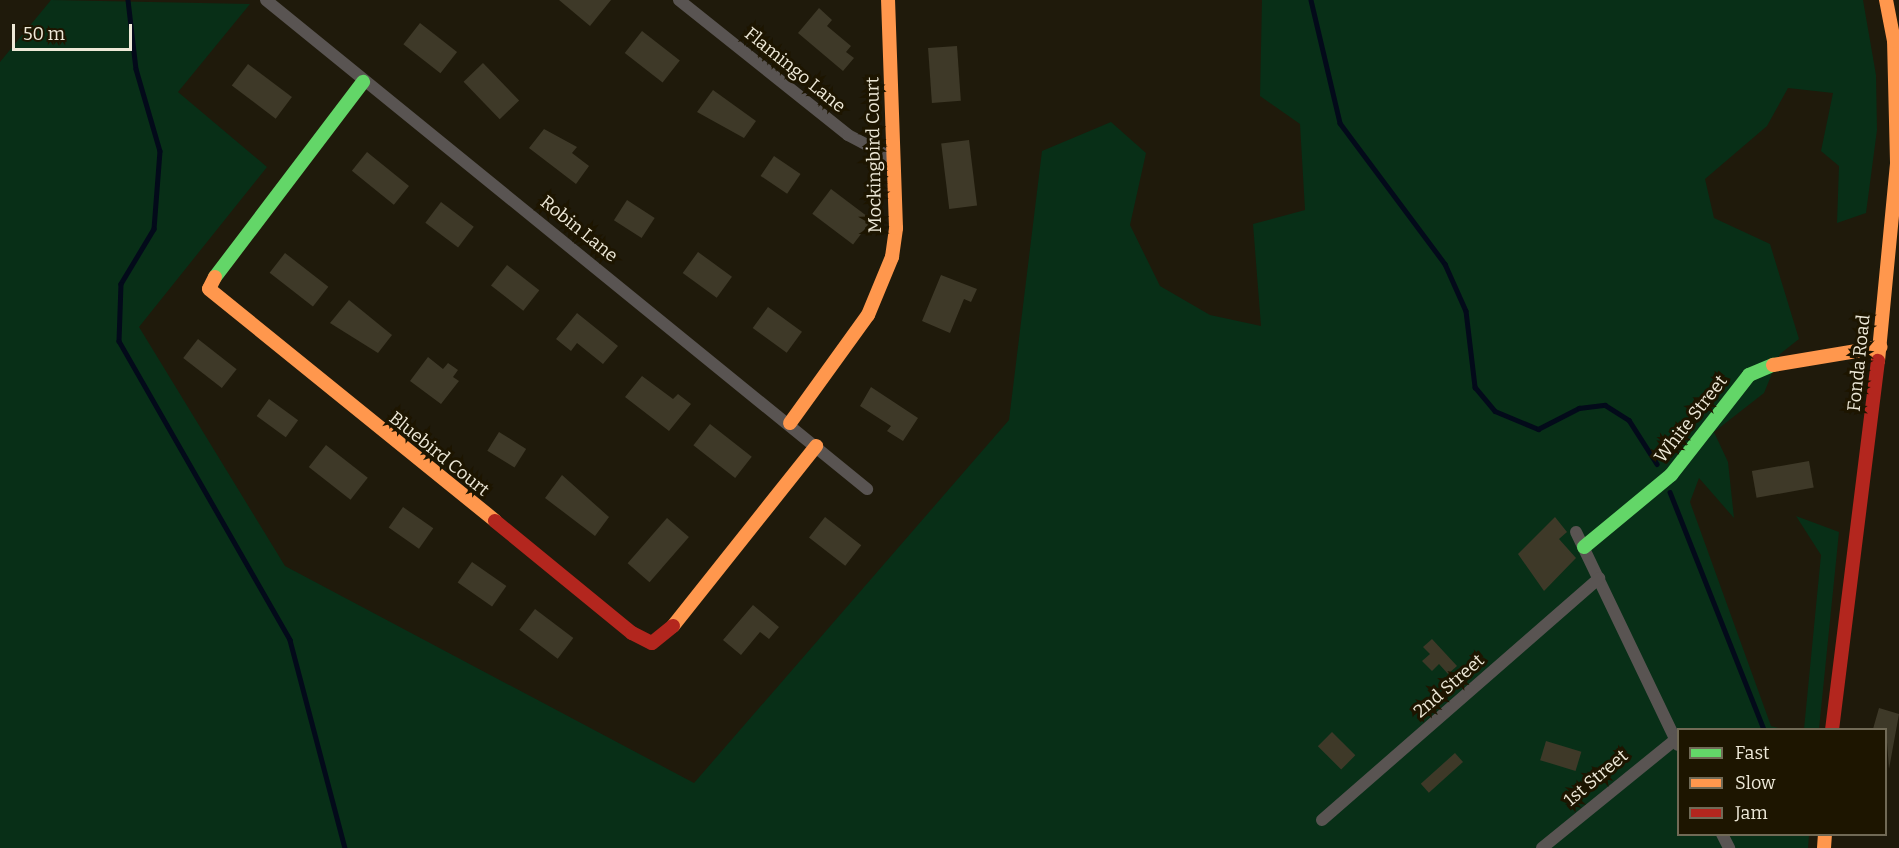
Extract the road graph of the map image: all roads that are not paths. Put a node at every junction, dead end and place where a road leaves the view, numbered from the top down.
1 (266, 0) edge
2 (679, 0) edge
3 (888, 0) edge
4 (1886, 0) edge
5 (363, 82) junction
6 (894, 159) junction
7 (1880, 347) junction
8 (790, 423) junction
9 (816, 446) junction
10 (867, 489) dead end
11 (1576, 532) dead end
12 (1584, 548) junction
13 (1599, 578) junction
14 (1832, 728) edge
15 (1677, 742) edge
16 (1322, 820) dead end
17 (1542, 848) edge

1 - 5 street, Robin Lane
2 - 6 street, Flamingo Lane
3 - 6 street, Mockingbird Court
4 - 7 street, Fonda Road
5 - 8 street, Robin Lane
5 - 9 street, Bluebird Court
6 - 8 street, Mockingbird Court
7 - 12 street, White Street
7 - 14 street, Fonda Road
8 - 9 street, Robin Lane
9 - 10 street, Robin Lane
11 - 12 street
12 - 13 street
13 - 15 street
13 - 16 street, 2nd Street
15 - 17 street, 1st Street

